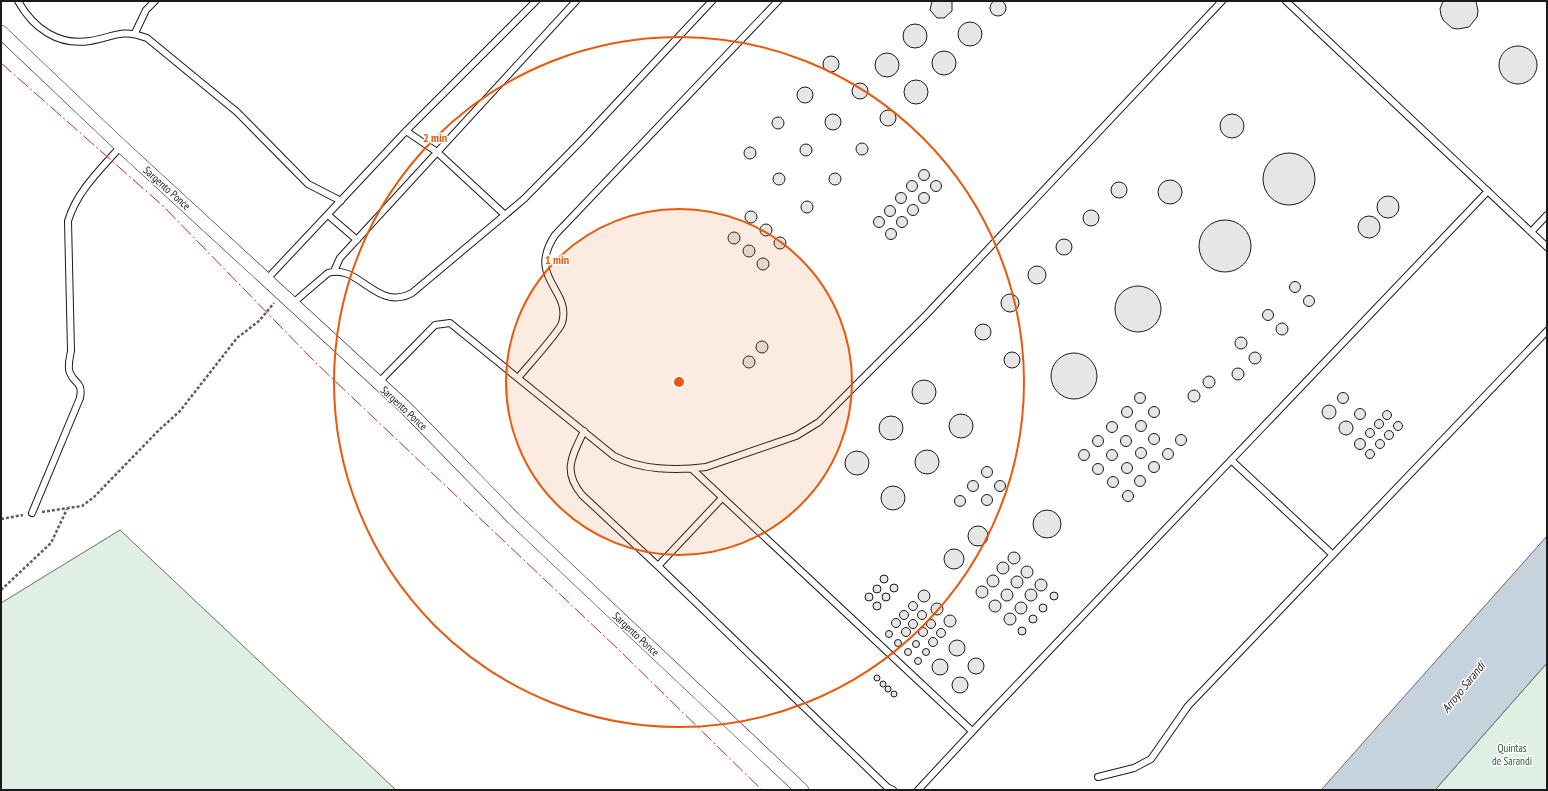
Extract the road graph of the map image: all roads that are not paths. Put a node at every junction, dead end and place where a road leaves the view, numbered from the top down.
1 (18, 1) edge
2 (155, 1) edge
3 (536, 1) edge
4 (576, 1) edge
5 (712, 1) edge
6 (778, 1) edge
7 (1222, 1) edge
8 (1286, 1) edge
9 (1, 32) edge
10 (135, 33) junction
11 (406, 131) junction
12 (121, 146) junction
13 (437, 152) junction
14 (1488, 191) junction
15 (342, 201) junction
16 (328, 215) junction
17 (505, 215) junction
18 (1547, 215) edge
19 (1531, 232) junction
20 (356, 240) junction
21 (1547, 246) edge
22 (334, 271) junction
23 (267, 280) junction
24 (293, 303) junction
25 (1547, 331) edge
26 (518, 378) junction
27 (378, 383) junction
28 (584, 431) junction
29 (1231, 460) junction
30 (692, 469) junction
31 (722, 498) junction
32 (32, 513) road end
33 (1332, 554) junction
34 (658, 566) junction
35 (972, 731) junction
36 (1098, 777) dead end
37 (802, 790) edge
38 (893, 790) edge
39 (918, 790) edge

1 - 10 lane
2 - 10 lane
3 - 11 lane
4 - 13 lane
5 - 17 lane
6 - 26 lane
7 - 30 lane
8 - 14 lane
9 - 12 street, Sargento Ponce
10 - 15 lane
11 - 13 lane
11 - 15 lane
12 - 23 street, Sargento Ponce
12 - 32 lane
13 - 17 lane
13 - 20 lane
14 - 19 lane
14 - 29 lane
15 - 16 lane
16 - 20 lane
16 - 23 lane
17 - 22 lane
18 - 19 lane
19 - 21 lane
20 - 22 lane
22 - 24 lane
23 - 24 street, Sargento Ponce
24 - 27 street, Sargento Ponce
25 - 33 lane
26 - 27 lane
26 - 28 lane
27 - 37 street, Sargento Ponce
28 - 30 lane
28 - 34 lane
29 - 33 lane
29 - 35 lane
30 - 31 lane
31 - 34 lane
31 - 35 lane
33 - 36 lane
34 - 38 lane
35 - 39 lane

